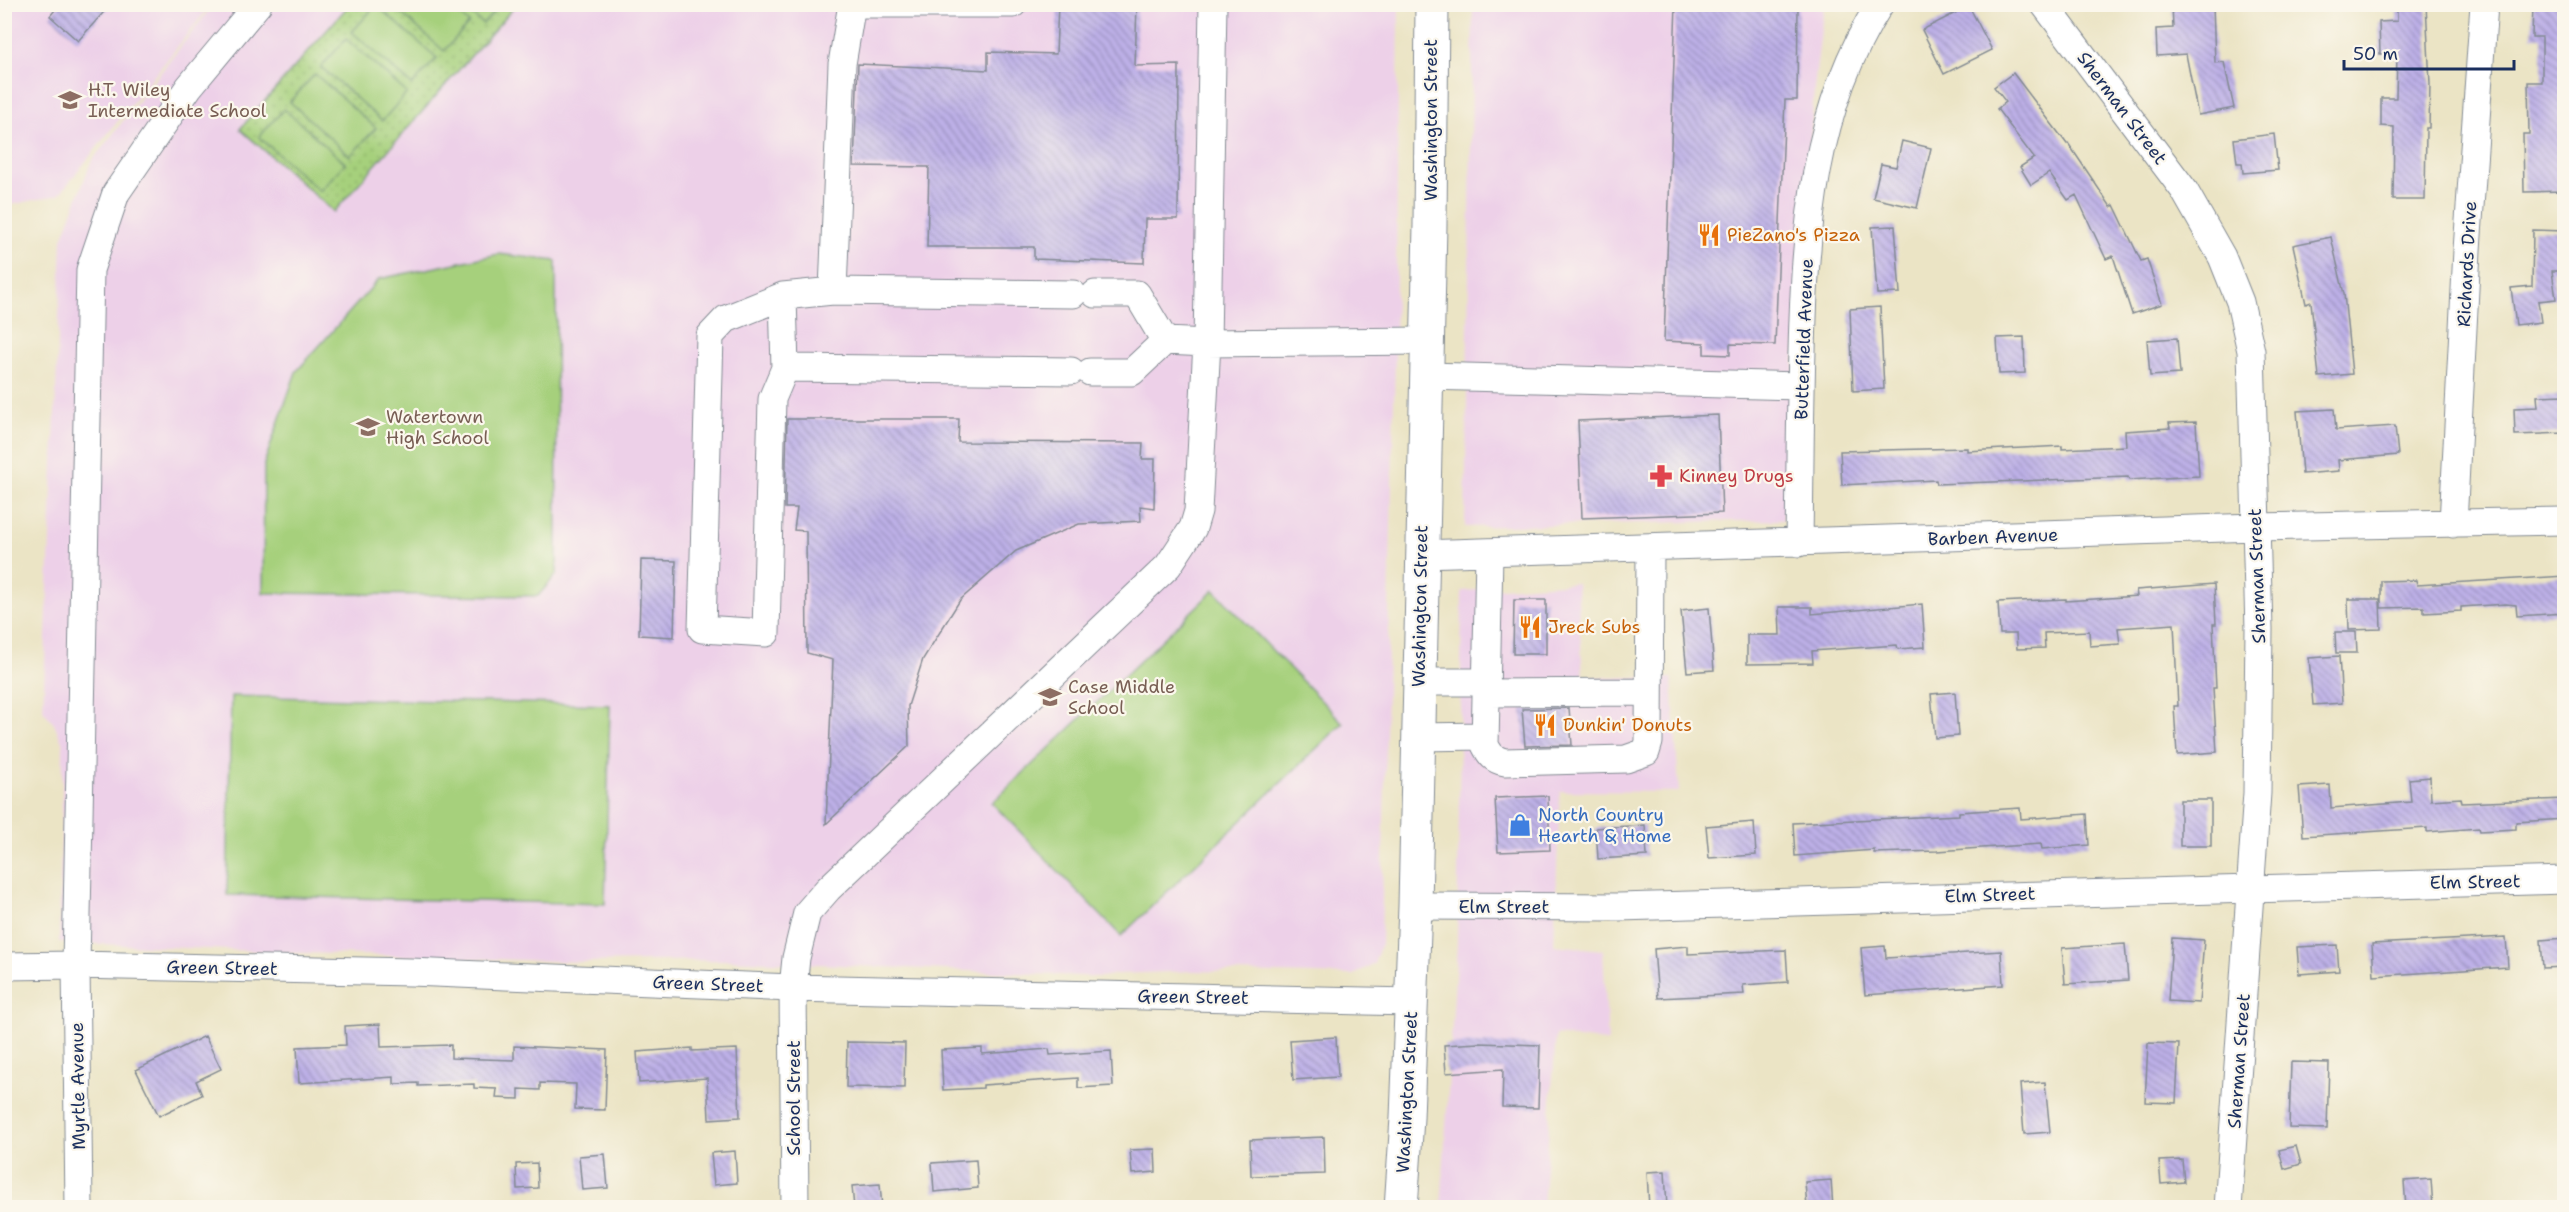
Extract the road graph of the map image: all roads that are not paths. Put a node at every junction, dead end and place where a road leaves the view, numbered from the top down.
1 (258, 4) edge
2 (1013, 4) edge
3 (1213, 4) edge
4 (1432, 4) edge
5 (1880, 4) edge
6 (2044, 4) edge
7 (2484, 4) edge
8 (833, 291) junction
9 (783, 296) junction
10 (1165, 341) junction
11 (1427, 341) junction
12 (1207, 343) junction
13 (785, 368) junction
14 (1426, 376) junction
15 (1801, 386) junction
16 (2565, 521) edge
17 (2453, 524) junction
18 (2256, 527) junction
19 (1799, 543) junction
20 (1650, 547) junction
21 (1489, 553) junction
22 (1421, 554) junction
23 (1419, 682) junction
24 (1486, 687) junction
25 (1649, 692) junction
26 (1485, 736) junction
27 (1418, 737) junction
28 (2565, 880) edge
29 (2251, 887) junction
30 (1415, 906) junction
31 (76, 965) junction
32 (4, 966) edge
33 (793, 988) junction
34 (1411, 1002) junction
35 (79, 1208) edge
36 (795, 1208) edge
37 (1401, 1208) edge
38 (2228, 1208) edge

1 - 31 street, Myrtle Avenue
2 - 8 street
3 - 12 street, School Street
4 - 11 main road, Washington Street
5 - 15 street, Butterfield Avenue
6 - 18 street, Sherman Street
7 - 17 street, Richards Drive
8 - 9 street
8 - 10 street
9 - 13 street
9 - 13 street
10 - 12 street
10 - 13 street
11 - 12 street
11 - 14 main road, Washington Street
12 - 33 street, School Street
14 - 15 street
14 - 22 main road, Washington Street
15 - 19 street, Butterfield Avenue
16 - 17 street, Barben Avenue
17 - 18 street, Barben Avenue
18 - 19 street, Barben Avenue
18 - 29 street, Sherman Street
19 - 20 street, Barben Avenue
20 - 21 street, Barben Avenue
20 - 25 street
21 - 22 street, Barben Avenue
21 - 24 street
22 - 23 main road, Washington Street
23 - 24 street
23 - 27 main road, Washington Street
24 - 25 street
24 - 26 street
25 - 26 street
26 - 27 street
27 - 30 main road, Washington Street
28 - 29 street, Elm Street
29 - 30 street, Elm Street
29 - 38 street, Sherman Street
30 - 34 main road, Washington Street
31 - 32 street, Green Street
31 - 33 street, Green Street
31 - 35 street, Myrtle Avenue
33 - 34 street, Green Street
33 - 36 street, School Street
34 - 37 main road, Washington Street

